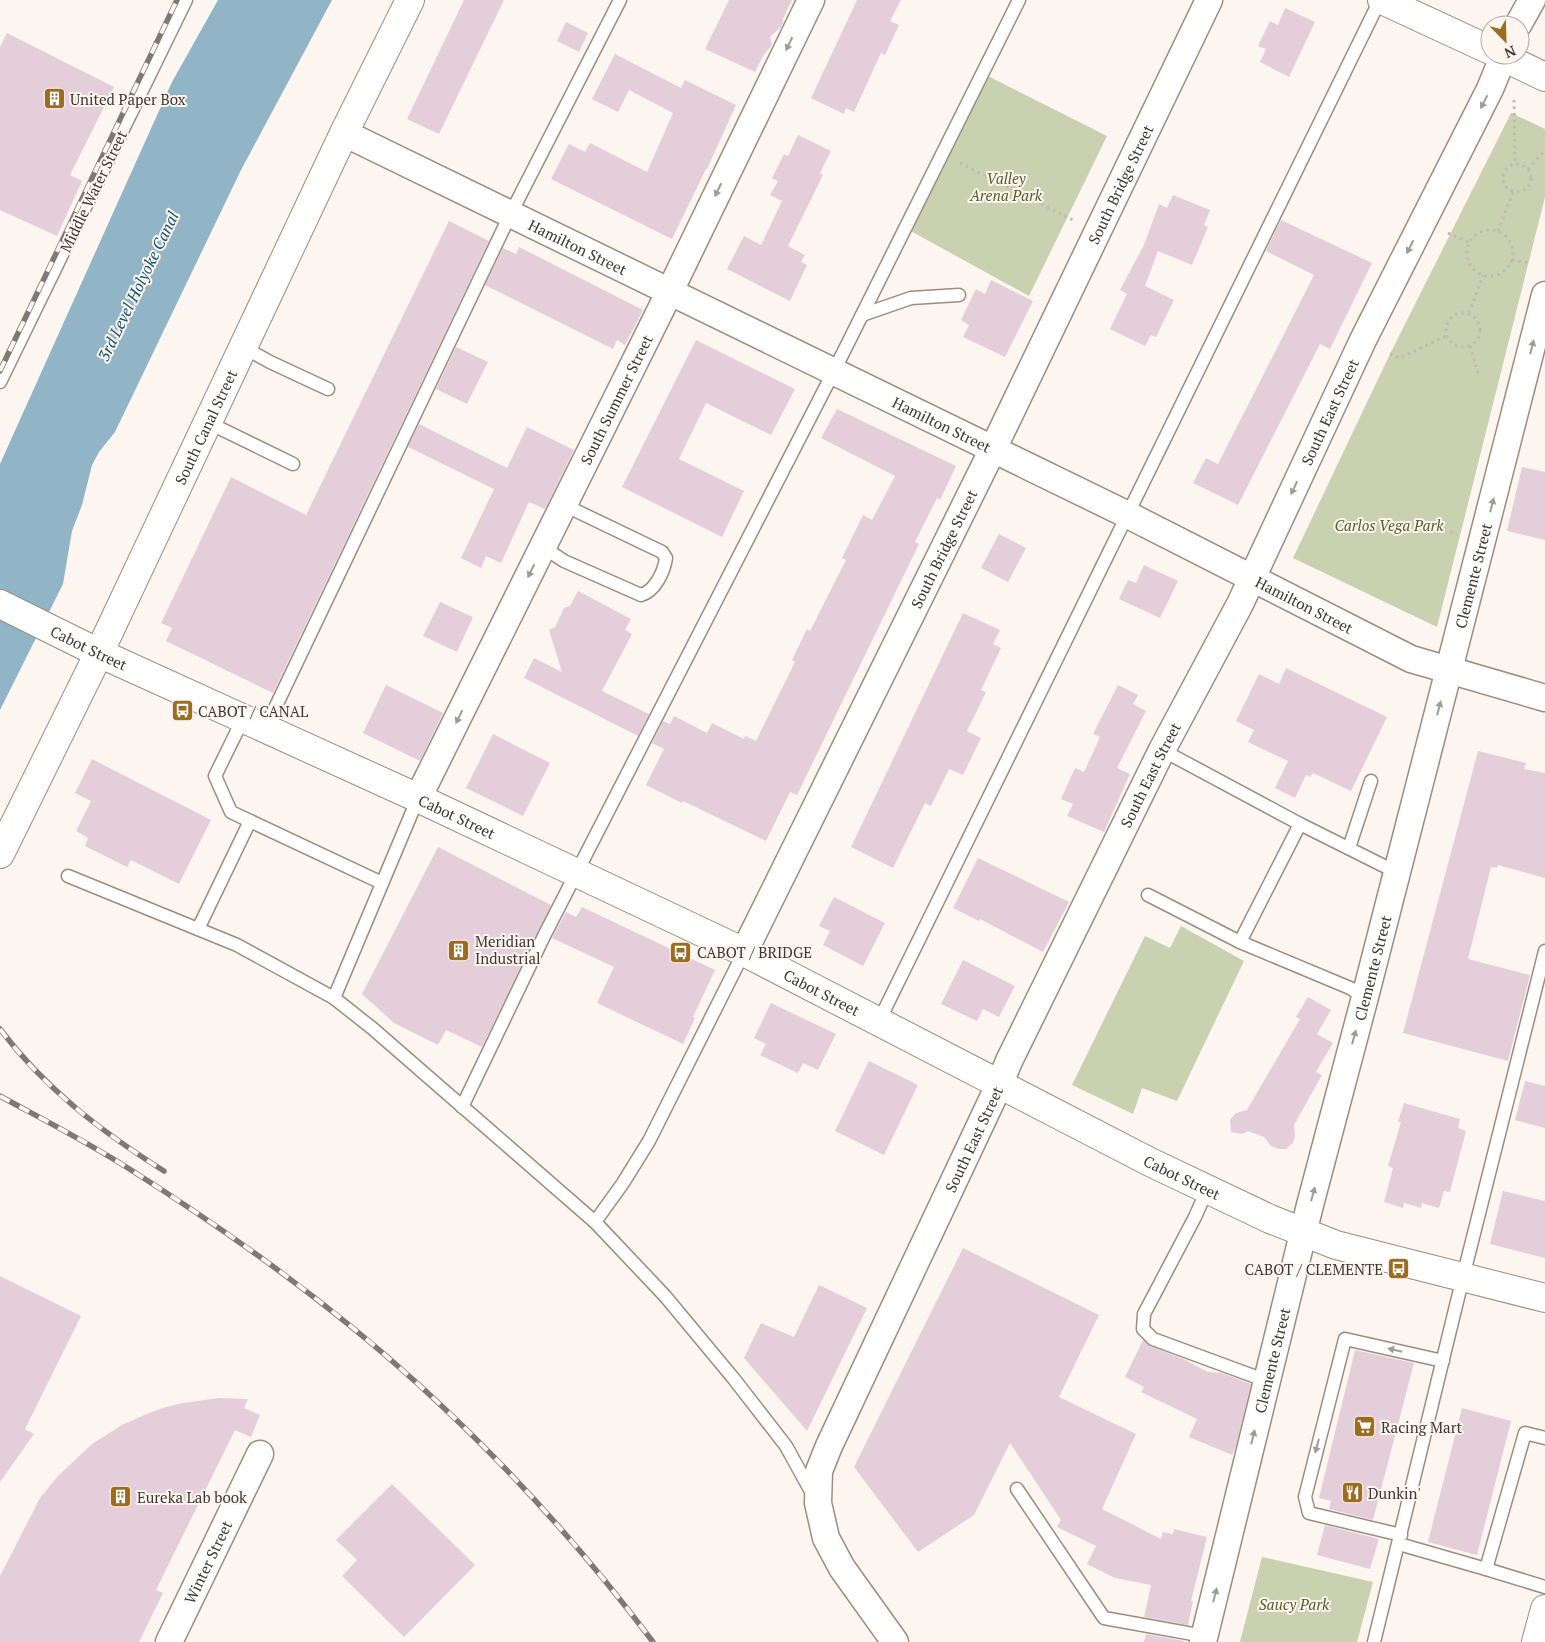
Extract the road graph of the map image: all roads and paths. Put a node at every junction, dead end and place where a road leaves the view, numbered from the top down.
1 (186, 0) edge
2 (410, 0) edge
3 (620, 0) edge
4 (810, 0) edge
5 (1019, 0) edge
6 (1209, 0) edge
7 (1381, 0) edge
8 (1532, 0) edge
9 (1524, 15) edge
10 (1480, 45) edge
11 (1496, 65) edge
12 (1521, 65) edge
13 (1545, 77) edge
14 (1514, 99) dead end
15 (344, 133) junction
16 (1545, 150) edge
17 (942, 154) junction
18 (1515, 165) junction
19 (1528, 169) junction
20 (1513, 192) junction
21 (510, 214) junction
22 (1498, 231) junction
23 (1098, 232) junction
24 (1448, 233) dead end
25 (1470, 243) junction
26 (1512, 260) junction
27 (1530, 263) dead end
28 (1483, 275) junction
29 (670, 290) junction
30 (958, 295) dead end
31 (1545, 295) edge
32 (1469, 313) junction
33 (862, 315) junction
34 (1446, 336) junction
35 (1470, 346) junction
36 (243, 347) junction
37 (1390, 354) dead end
38 (834, 371) junction
39 (1479, 376) dead end
40 (0, 382) edge
41 (328, 389) dead end
42 (207, 422) junction
43 (993, 449) junction
44 (293, 464) dead end
45 (564, 505) junction
46 (1128, 515) junction
47 (1425, 525) dead end
48 (1462, 536) dead end
49 (543, 547) junction
50 (1251, 577) junction
51 (0, 604) edge
52 (98, 653) junction
53 (1449, 670) junction
54 (1545, 698) edge
55 (254, 724) junction
56 (1162, 750) junction
57 (1371, 781) dead end
58 (418, 798) junction
59 (250, 821) junction
60 (1300, 824) junction
61 (1349, 848) junction
62 (0, 854) edge
63 (1396, 872) junction
64 (578, 874) junction
65 (68, 876) dead end
66 (382, 883) junction
67 (1148, 895) dead end
68 (198, 929) junction
69 (1240, 942) junction
70 (1545, 951) edge
71 (744, 952) junction
72 (1365, 996) junction
73 (334, 998) junction
74 (879, 1021) junction
75 (1000, 1083) junction
76 (462, 1107) junction
77 (1207, 1190) junction
78 (595, 1222) junction
79 (1303, 1232) junction
80 (1463, 1277) junction
81 (1545, 1298) edge
82 (1443, 1361) junction
83 (1267, 1381) junction
84 (1545, 1438) edge
85 (260, 1454) dead end
86 (1017, 1489) dead end
87 (818, 1504) junction
88 (1400, 1540) junction
89 (1486, 1569) junction
90 (1545, 1587) edge
91 (1545, 1609) edge
92 (1204, 1639) edge
93 (169, 1642) edge
94 (895, 1642) edge
95 (1374, 1642) edge
96 (1536, 1642) edge

1 - 40 lane, Middle Water Street
2 - 15 main road, South Canal Street
3 - 21 lane
4 -> 29 street, South Summer Street
5 - 17 lane
6 - 23 street, South Bridge Street
7 - 10 main road
7 - 46 lane
8 - 9 street
11 -> 50 street, South East Street
12 - 13 main road
14 - 18 path
15 - 21 street, Hamilton Street
15 - 36 main road, South Canal Street
16 - 19 path
17 - 23 path
17 - 33 lane
18 - 19 path
18 - 20 path
19 - 20 path
20 - 22 path
21 - 29 street, Hamilton Street
21 - 55 lane
22 - 25 path
22 - 26 path
23 - 43 street, South Bridge Street
24 - 25 path
25 - 28 path
26 - 27 path
26 - 28 path
28 - 32 path
29 - 38 street, Hamilton Street
29 - 45 street, South Summer Street
30 - 33 lane
53 -> 31 street, Clemente Street
32 - 34 path
32 - 35 path
33 - 38 lane
34 - 35 path
34 - 37 path
35 - 39 path
36 - 41 lane
36 - 42 main road, South Canal Street
38 - 43 street, Hamilton Street
38 - 64 lane
42 - 44 lane
42 - 52 main road, South Canal Street
43 - 46 street, Hamilton Street
43 - 71 street, South Bridge Street
45 - 49 street, South Summer Street
45 - 49 lane
46 - 50 street, Hamilton Street
46 - 74 lane
47 - 48 path
49 -> 58 street, South Summer Street
50 - 53 street, Hamilton Street
50 - 56 street, South East Street
51 - 52 main road, Cabot Street
52 - 55 main road, Cabot Street
52 - 62 main road, South Canal Street
53 - 54 street, Hamilton Street
63 -> 53 street, Clemente Street
55 - 58 main road, Cabot Street
55 - 59 lane
56 - 60 lane
56 - 75 street, South East Street
57 - 61 lane
58 - 64 main road, Cabot Street
58 - 66 lane
59 - 66 lane
59 - 68 lane
60 - 61 lane
60 - 69 lane
61 - 63 lane
63 - 72 street, Clemente Street
64 - 71 main road, Cabot Street
64 - 76 lane
65 - 68 lane
66 - 73 lane
67 - 69 lane
68 - 73 lane
69 - 72 lane
70 - 80 lane
71 - 74 main road, Cabot Street
71 - 78 lane, South Bridge Street
79 -> 72 street, Clemente Street
73 - 76 lane
74 - 75 main road, Cabot Street
75 - 77 main road, Cabot Street
75 - 87 street, South East Street
76 - 78 lane
77 - 79 main road, Cabot Street
77 - 83 lane
78 - 87 lane
79 - 80 main road, Cabot Street
79 - 83 street, Clemente Street
80 - 81 main road, Cabot Street
80 - 82 lane
82 - 88 lane
82 -> 88 lane
92 -> 83 street, Clemente Street
84 - 89 lane
85 - 93 street, Winter Street
86 - 92 lane
87 - 94 street, South East Street
88 - 89 lane
88 - 95 lane
89 - 90 lane
91 - 96 main road

